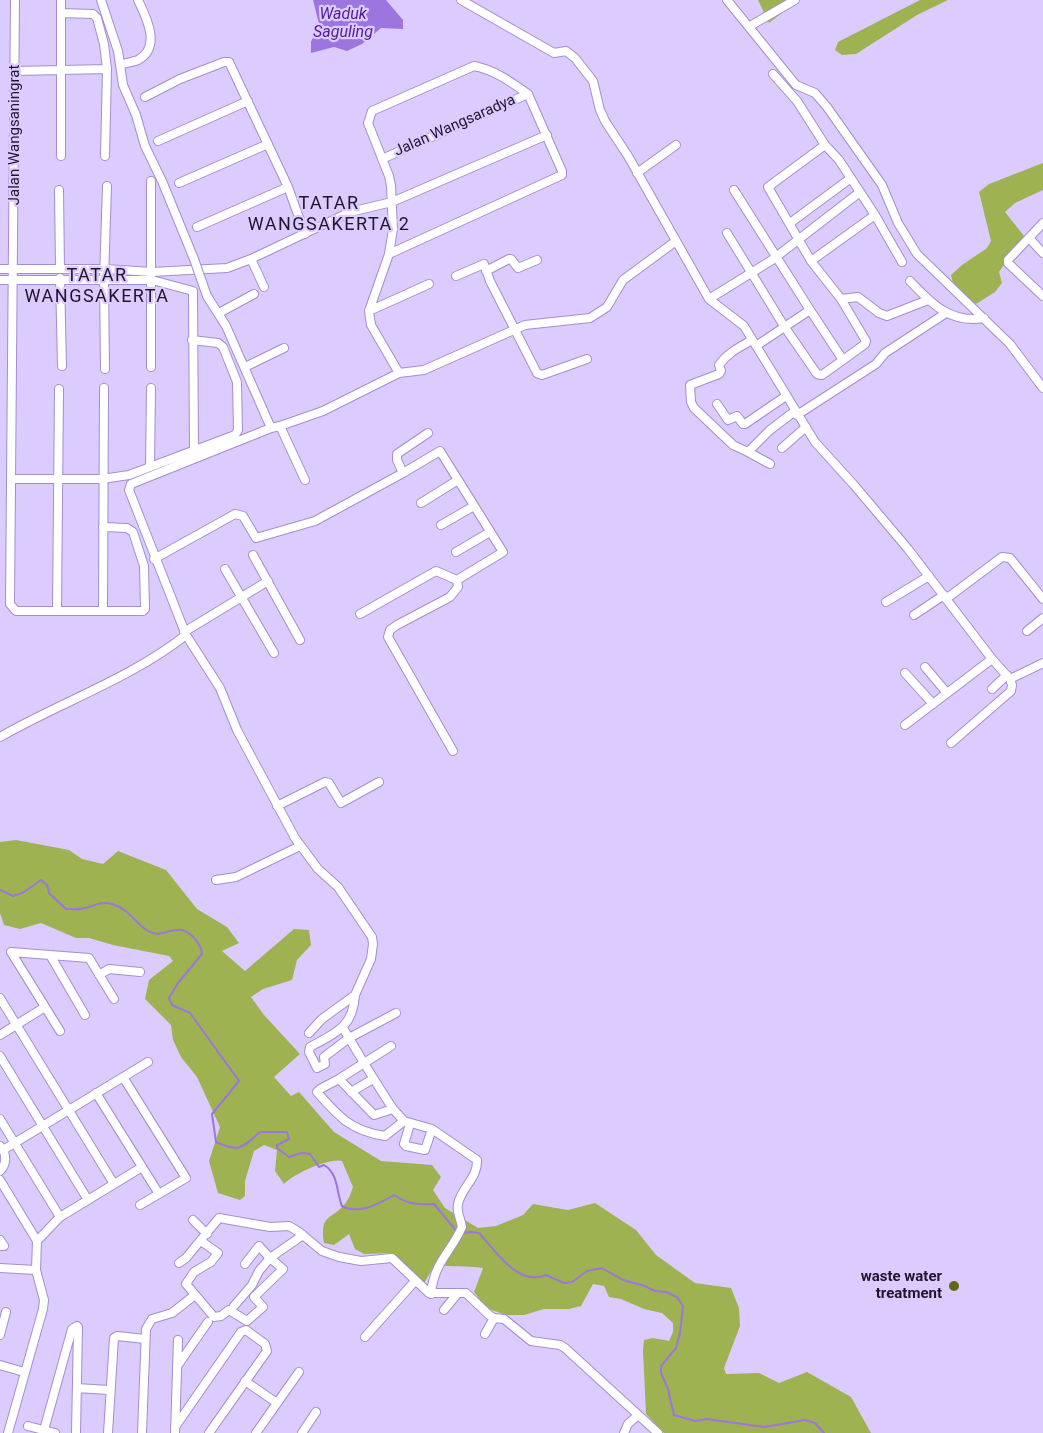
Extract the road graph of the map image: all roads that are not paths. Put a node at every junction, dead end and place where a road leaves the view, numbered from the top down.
1 (15, 0) edge
2 (61, 0) edge
3 (101, 0) edge
4 (138, 0) edge
5 (461, 0) edge
6 (727, 0) edge
7 (795, 0) edge
8 (62, 14) junction
9 (750, 26) junction
10 (120, 65) junction
11 (107, 69) junction
12 (15, 71) junction
13 (60, 71) junction
14 (773, 74) dead end
15 (528, 94) junction
16 (145, 97) dead end
17 (249, 101) junction
18 (547, 135) junction
19 (158, 141) dead end
20 (268, 144) junction
21 (676, 145) dead end
22 (825, 145) junction
23 (61, 156) dead end
24 (105, 156) dead end
25 (382, 159) junction
26 (637, 173) junction
27 (851, 178) junction
28 (151, 181) dead end
29 (179, 183) dead end
30 (107, 186) dead end
31 (288, 188) junction
32 (59, 190) dead end
33 (734, 190) dead end
34 (860, 192) junction
35 (392, 202) junction
36 (875, 214) junction
37 (1043, 222) edge
38 (790, 223) junction
39 (197, 227) dead end
40 (727, 232) dead end
41 (305, 234) junction
42 (1029, 238) junction
43 (799, 239) junction
44 (676, 241) junction
45 (1043, 253) edge
46 (389, 254) junction
47 (777, 256) junction
48 (251, 259) junction
49 (537, 260) dead end
50 (811, 261) junction
51 (902, 262) dead end
52 (0, 269) edge
53 (60, 269) junction
54 (105, 269) junction
55 (15, 270) junction
56 (486, 271) junction
57 (753, 273) junction
58 (152, 276) junction
59 (456, 276) dead end
60 (60, 279) junction
61 (104, 279) junction
62 (0, 280) edge
63 (14, 280) junction
64 (910, 281) dead end
65 (429, 284) dead end
66 (264, 288) dead end
67 (254, 294) dead end
68 (1043, 296) edge
69 (709, 299) junction
70 (841, 299) junction
71 (928, 300) junction
72 (810, 310) junction
73 (369, 311) junction
74 (219, 313) junction
75 (946, 313) junction
76 (984, 318) junction
77 (784, 326) junction
78 (514, 330) junction
79 (192, 340) junction
80 (754, 343) junction
81 (284, 348) dead end
82 (587, 359) dead end
83 (843, 360) junction
84 (62, 366) dead end
85 (151, 367) dead end
86 (244, 367) junction
87 (105, 369) dead end
88 (398, 371) junction
89 (104, 388) dead end
90 (151, 388) dead end
91 (1043, 388) edge
92 (59, 389) dead end
93 (786, 396) junction
94 (717, 404) dead end
95 (796, 413) junction
96 (280, 426) junction
97 (271, 428) junction
98 (806, 428) junction
99 (428, 434) dead end
100 (782, 448) dead end
101 (194, 452) junction
102 (748, 452) junction
103 (770, 464) dead end
104 (150, 466) junction
105 (403, 473) junction
106 (12, 479) junction
107 (58, 479) junction
108 (102, 479) junction
109 (304, 480) dead end
110 (458, 480) junction
111 (421, 503) dead end
112 (474, 506) junction
113 (441, 525) dead end
114 (103, 527) junction
115 (490, 532) junction
116 (456, 552) dead end
117 (253, 555) dead end
118 (154, 559) junction
119 (225, 569) dead end
120 (929, 576) junction
121 (457, 580) junction
122 (268, 581) junction
123 (242, 597) junction
124 (945, 597) junction
125 (1043, 599) edge
126 (886, 602) dead end
127 (103, 610) junction
128 (57, 612) junction
129 (360, 614) dead end
130 (914, 615) dead end
131 (1043, 618) edge
132 (1027, 631) dead end
133 (185, 634) junction
134 (300, 640) dead end
135 (274, 653) dead end
136 (992, 658) junction
137 (1043, 663) edge
138 (925, 667) dead end
139 (905, 673) dead end
140 (1009, 677) junction
141 (992, 689) dead end
142 (947, 693) junction
143 (933, 704) junction
144 (905, 725) dead end
145 (0, 737) edge
146 (951, 743) dead end
147 (453, 751) dead end
148 (379, 782) dead end
149 (277, 806) junction
150 (300, 846) junction
151 (216, 880) dead end
152 (50, 955) junction
153 (140, 972) dead end
154 (99, 975) junction
155 (356, 995) junction
156 (0, 998) edge
157 (114, 999) dead end
158 (45, 1007) junction
159 (396, 1013) dead end
160 (86, 1014) dead end
161 (17, 1025) junction
162 (343, 1028) junction
163 (60, 1031) dead end
164 (309, 1033) dead end
165 (0, 1035) edge
166 (349, 1038) junction
167 (391, 1046) dead end
168 (0, 1056) edge
169 (148, 1062) dead end
170 (364, 1062) junction
171 (123, 1077) junction
172 (339, 1079) junction
173 (373, 1079) junction
174 (351, 1092) junction
175 (96, 1093) junction
176 (393, 1109) junction
177 (69, 1110) junction
178 (0, 1119) edge
179 (407, 1122) junction
180 (42, 1126) junction
181 (432, 1129) junction
182 (15, 1143) junction
183 (2, 1148) edge
184 (142, 1167) junction
185 (0, 1171) edge
186 (0, 1180) edge
187 (114, 1184) junction
188 (159, 1194) junction
189 (87, 1200) junction
190 (140, 1205) dead end
191 (60, 1217) junction
192 (193, 1220) dead end
193 (303, 1235) junction
194 (204, 1237) junction
195 (0, 1240) edge
196 (37, 1240) junction
197 (0, 1246) edge
198 (270, 1258) junction
199 (179, 1263) dead end
200 (245, 1264) dead end
201 (0, 1268) edge
202 (36, 1270) junction
203 (415, 1281) junction
204 (458, 1293) junction
205 (431, 1294) junction
206 (191, 1298) dead end
207 (234, 1306) dead end
208 (444, 1310) dead end
209 (6, 1312) dead end
210 (494, 1318) junction
211 (208, 1322) dead end
212 (485, 1334) dead end
213 (0, 1335) edge
214 (365, 1337) dead end
215 (146, 1339) junction
216 (178, 1340) dead end
217 (0, 1365) edge
218 (177, 1365) junction
219 (24, 1372) junction
220 (299, 1372) dead end
221 (245, 1381) junction
222 (77, 1388) junction
223 (110, 1390) junction
224 (277, 1404) junction
225 (316, 1412) dead end
226 (637, 1416) junction
227 (28, 1426) dead end
228 (44, 1430) junction
229 (175, 1430) edge
230 (8, 1433) edge
231 (55, 1433) edge
232 (76, 1433) edge
233 (108, 1433) edge
234 (142, 1433) edge
235 (209, 1433) edge
236 (256, 1433) edge
237 (302, 1433) edge
238 (624, 1433) edge
239 (657, 1433) edge

1 - 12 street, Jalan Wangsaningrat
2 - 8 street
3 - 10 street
4 - 10 street
5 - 26 street
6 - 9 street
7 - 9 street
8 - 11 street
8 - 13 street
9 - 76 street
10 - 74 street, bridge
11 - 13 street
11 - 24 street
12 - 13 street
12 - 55 street, Jalan Wangsaningrat
13 - 23 street
14 - 22 street
15 - 18 street
15 - 25 street, Jalan Wangsaradya
15 - 25 street
16 - 17 street
17 - 19 street
17 - 20 street
18 - 35 street
18 - 46 street
20 - 29 street
20 - 31 street
21 - 26 street
22 - 27 street
22 - 38 street
25 - 35 street
26 - 44 street
27 - 34 street
27 - 38 street
28 - 58 street
30 - 54 street
31 - 39 street
31 - 41 street
32 - 53 street
33 - 47 street
34 - 36 street
34 - 43 street
35 - 41 street
35 - 46 street
36 - 50 street
36 - 51 street
37 - 42 street
38 - 43 street
40 - 57 street
41 - 48 street
42 - 45 street
42 - 68 street
43 - 47 street
43 - 50 street
44 - 69 street
44 - 78 street
46 - 73 street
47 - 57 street
47 - 72 street
48 - 58 street
48 - 66 street
49 - 56 street
50 - 70 street
52 - 55 street
53 - 54 street
53 - 55 street
54 - 58 street
54 - 61 street
55 - 63 street, Jalan Wangsaningrat
56 - 59 street
56 - 78 street
57 - 69 street
57 - 77 street
58 - 61 street
58 - 79 street
58 - 85 street
60 - 61 street
60 - 63 street
60 - 84 street
61 - 87 street
62 - 63 street
63 - 106 street, Jalan Wangsaningrat
64 - 71 street
65 - 73 street
67 - 74 street
69 - 80 street
70 - 71 street
70 - 83 street
71 - 75 street
72 - 77 street
72 - 83 street
73 - 88 street
74 - 86 street
75 - 76 street
75 - 95 street
76 - 91 street
77 - 80 street
77 - 83 street
78 - 82 street
78 - 88 street
79 - 101 street
79 - 101 street
80 - 93 street
80 - 102 street
81 - 86 street
86 - 97 street
88 - 96 street
89 - 108 street
90 - 104 street
92 - 107 street
93 - 94 street
93 - 95 street
95 - 98 street
95 - 102 street
96 - 97 street
96 - 109 street
97 - 118 street
98 - 100 street
98 - 120 street
99 - 105 street
101 - 104 street
102 - 103 street
104 - 108 street
105 - 110 street
105 - 118 street
106 - 107 street
106 - 128 street, Jalan Wangsaningrat
107 - 108 street
107 - 128 street
108 - 114 street
110 - 111 street
110 - 112 street
112 - 113 street
112 - 115 street
114 - 127 street
114 - 127 street, Jalan Wangsaningrat
115 - 116 street
115 - 121 street
117 - 122 street
118 - 133 street
119 - 123 street
120 - 124 street
120 - 126 street
121 - 129 street
121 - 147 street
122 - 123 street
122 - 134 street
123 - 133 street
123 - 135 street
124 - 125 street
124 - 130 street
124 - 136 street
127 - 128 street, Jalan Wangsaningrat
131 - 132 street
133 - 145 street
133 - 149 street
136 - 140 street
136 - 142 street
137 - 140 street
138 - 142 street
139 - 143 street
140 - 141 street
140 - 146 street
142 - 143 street
143 - 144 street
148 - 149 street
149 - 150 street
150 - 151 street
150 - 155 street
152 - 154 street
152 - 158 street
152 - 160 street
153 - 154 street
154 - 157 street
155 - 162 street
155 - 164 street
156 - 161 street
158 - 161 street
158 - 163 street
159 - 166 street
161 - 165 street
161 - 177 street
162 - 166 street
162 - 166 street
166 - 170 street
167 - 170 street
168 - 180 street
169 - 171 street
170 - 172 street
170 - 173 street
171 - 175 street
171 - 188 street
172 - 174 street
172 - 179 street
173 - 174 street
173 - 176 street
174 - 176 street
175 - 177 street
175 - 184 street
176 - 179 street
177 - 180 street
177 - 187 street
178 - 182 street
179 - 181 street
179 - 181 street
180 - 182 street
180 - 189 street
181 - 205 street
182 - 183 street
182 - 191 street
183 - 185 street
184 - 187 street
184 - 188 street
186 - 196 street
187 - 189 street
188 - 190 street
189 - 191 street
191 - 196 street
192 - 194 street
193 - 194 street
193 - 198 street
193 - 203 street
194 - 198 street
194 - 199 street
195 - 197 street
196 - 202 street
198 - 200 street
198 - 207 street
201 - 202 street
202 - 219 street
203 - 205 street
203 - 214 street
204 - 205 street
204 - 208 street
204 - 210 street
206 - 215 street
209 - 213 street
210 - 212 street
210 - 226 street
211 - 218 street
215 - 223 street
215 - 234 street
216 - 218 street
217 - 219 street
218 - 229 street
219 - 230 street
220 - 224 street
221 - 224 street
221 - 229 street
221 - 235 street
222 - 223 street
222 - 228 street
222 - 232 street
223 - 233 street
224 - 236 street
225 - 237 street
226 - 238 street
226 - 239 street
227 - 228 street
228 - 231 street

